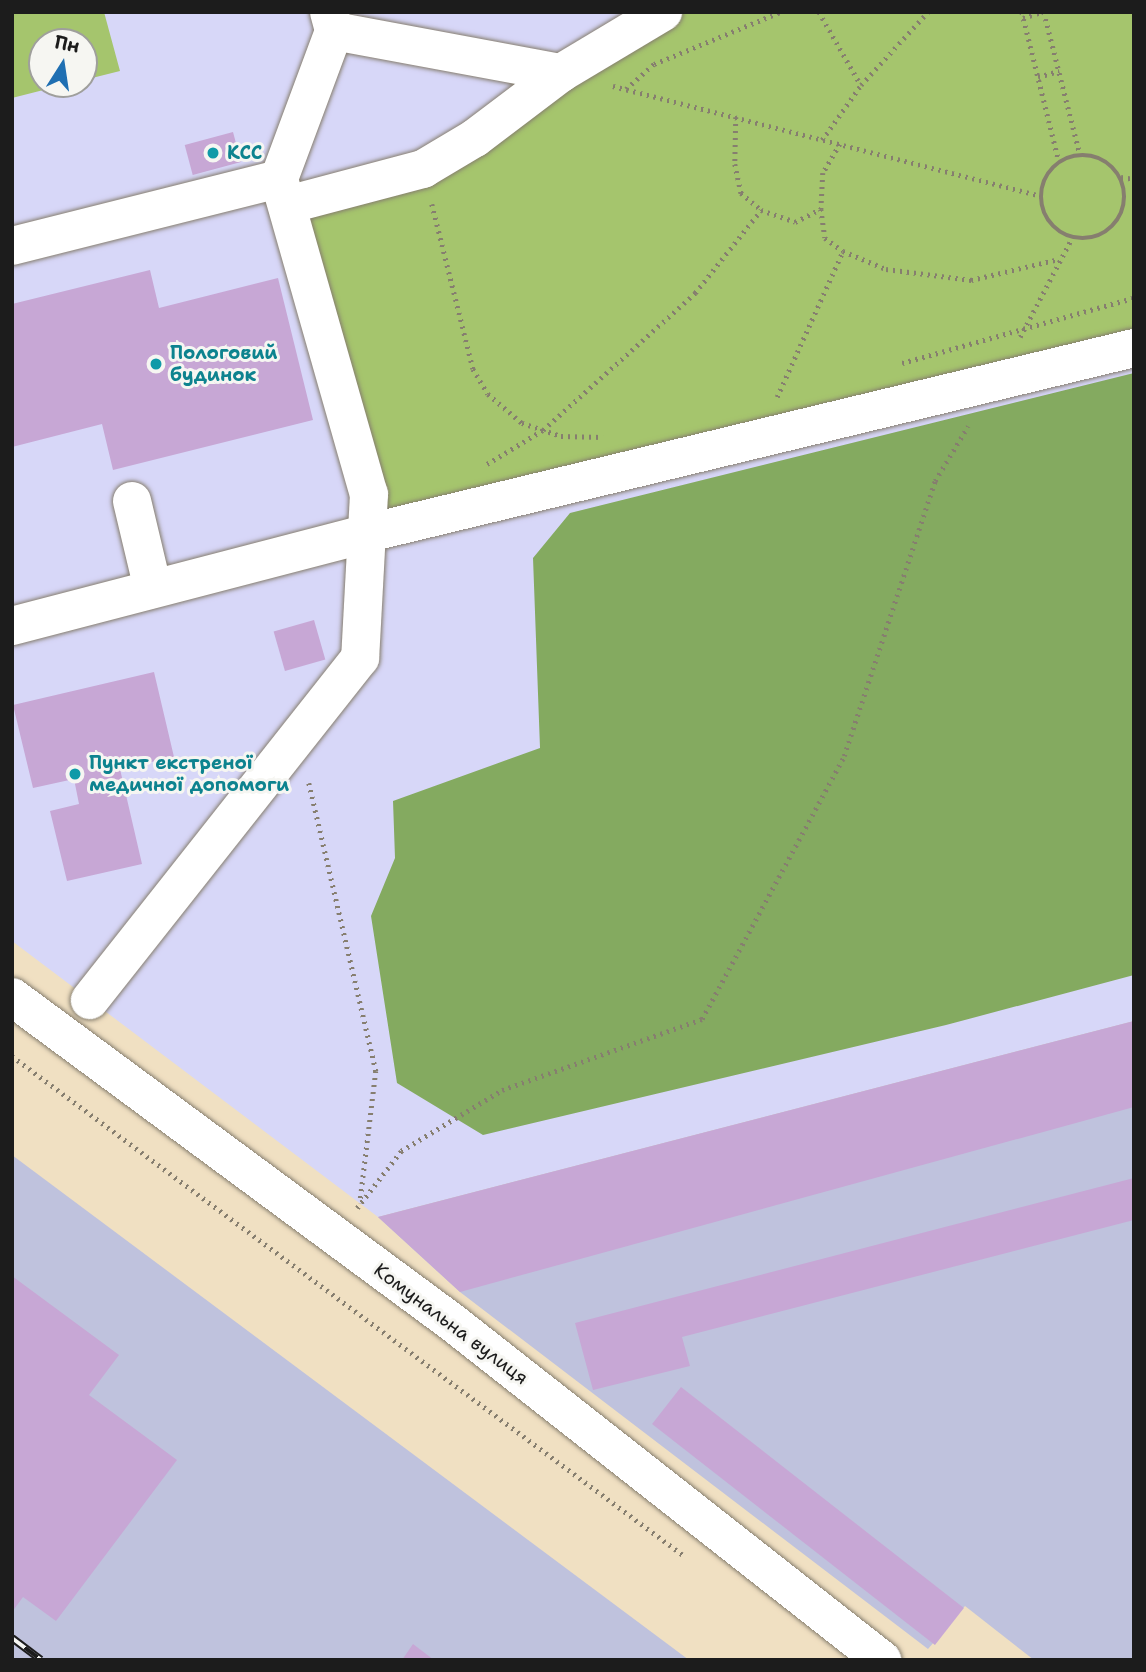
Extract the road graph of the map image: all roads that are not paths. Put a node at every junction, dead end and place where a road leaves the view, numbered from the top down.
1 (663, 12) edge
2 (332, 22) edge
3 (561, 72) junction
4 (283, 192) junction
5 (12, 246) edge
6 (1134, 348) edge
7 (132, 501) dead end
8 (364, 534) junction
9 (153, 589) junction
10 (12, 626) edge
11 (12, 997) edge
12 (90, 1000) dead end
13 (882, 1660) edge

1 - 3 street
2 - 3 street
2 - 4 street
3 - 4 street
4 - 5 street
4 - 8 street
6 - 8 street
7 - 9 street
8 - 9 street
8 - 12 street
9 - 10 street
11 - 13 street, Комунальна вулиця

